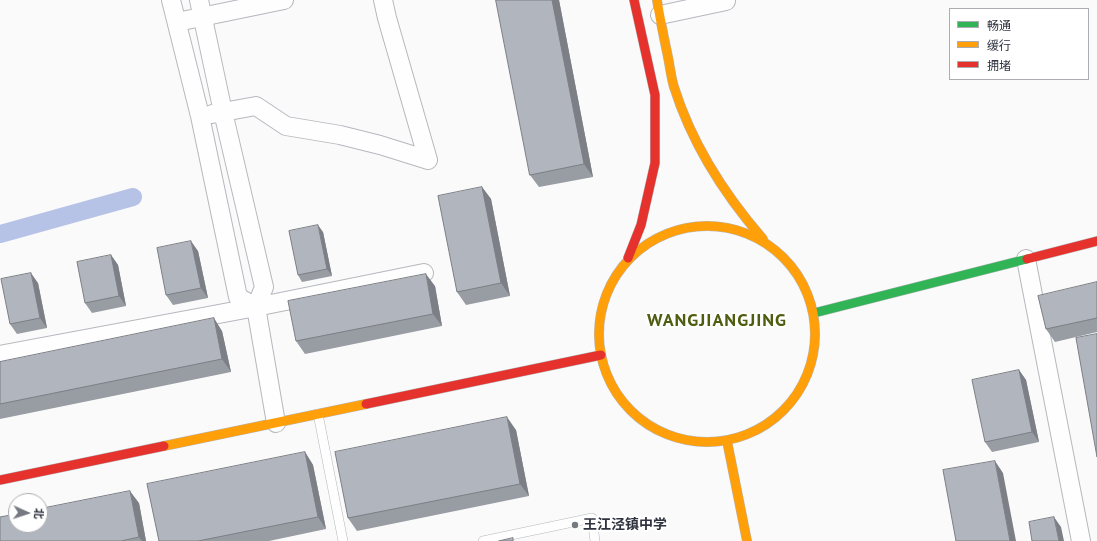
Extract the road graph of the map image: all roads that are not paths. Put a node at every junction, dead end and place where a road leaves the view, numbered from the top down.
1 (171, 0) edge
2 (284, 0) edge
3 (384, 0) edge
4 (634, 0) edge
5 (727, 0) edge
6 (201, 8) edge
7 (658, 8) edge
8 (176, 22) junction
9 (222, 112) junction
10 (200, 116) junction
11 (1097, 241) edge
12 (767, 242) junction
13 (1026, 259) junction
14 (627, 260) junction
15 (424, 273) edge
16 (256, 306) junction
17 (814, 313) junction
18 (0, 355) edge
19 (601, 355) junction
20 (318, 414) junction
21 (276, 423) junction
22 (727, 441) junction
23 (0, 480) edge
24 (343, 541) edge
25 (483, 541) edge
26 (595, 541) edge
27 (747, 541) edge
28 (1081, 541) edge

1 - 8 street
2 - 6 street
3 - 9 street
4 - 14 street
5 - 7 street
6 - 8 street
6 - 9 street
7 - 12 street
8 - 10 street
9 - 10 street
9 - 16 street
10 - 16 street
11 - 13 street
12 - 14 street
12 - 17 street
13 - 17 street
13 - 28 street
14 - 19 street
15 - 16 street
16 - 18 street
16 - 21 street
17 - 22 street
19 - 20 street
19 - 22 street
20 - 21 street
20 - 24 lane
21 - 23 street
22 - 27 street
25 - 26 lane

